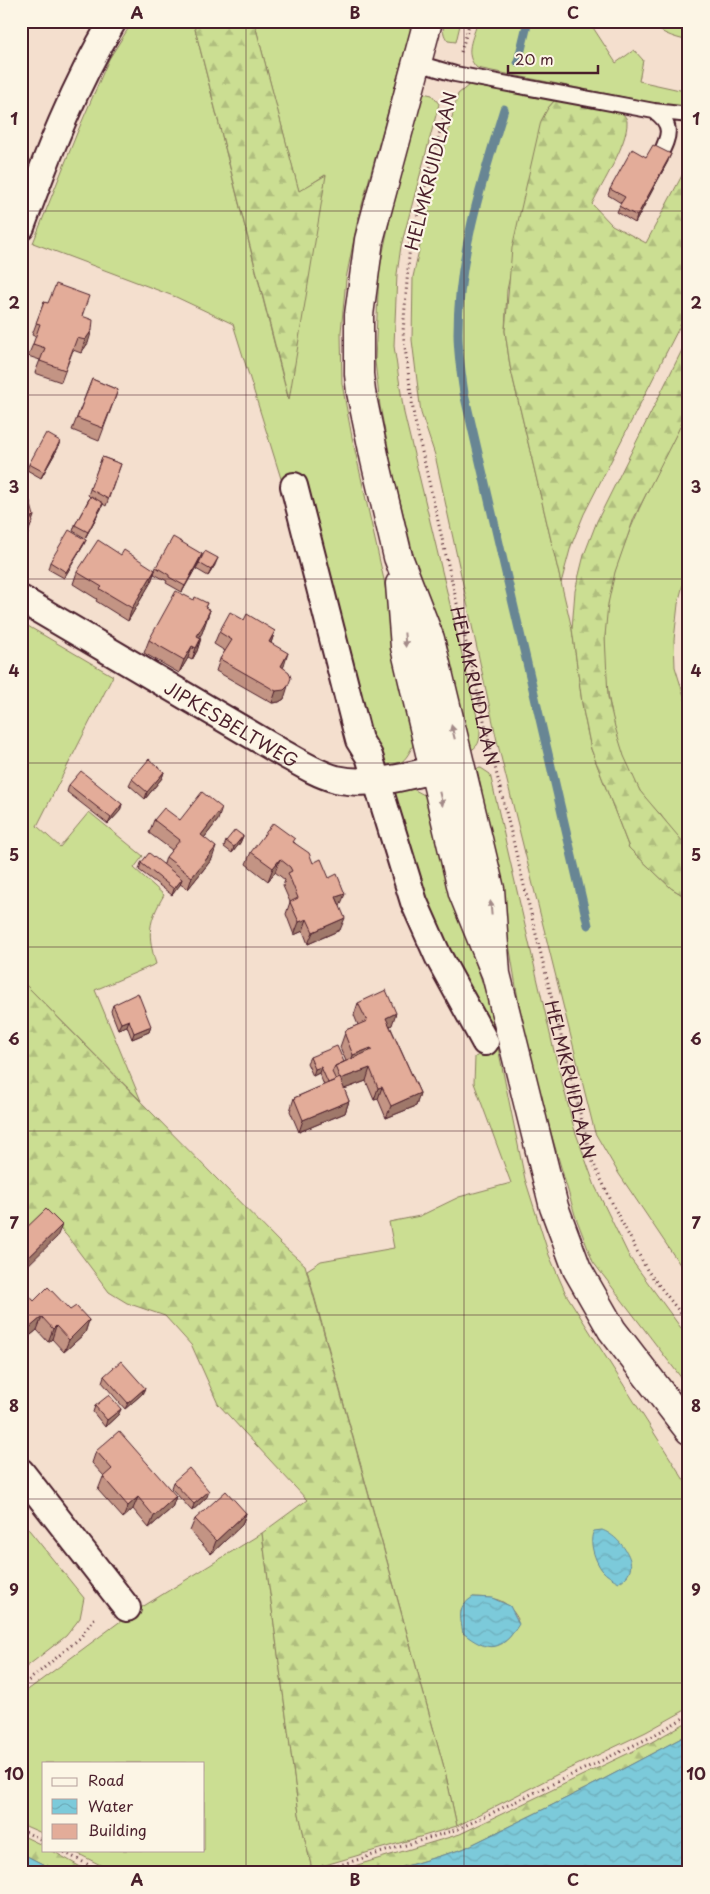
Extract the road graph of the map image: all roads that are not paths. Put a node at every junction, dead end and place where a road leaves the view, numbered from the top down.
1 (112, 21) edge
2 (428, 21) edge
3 (417, 62) junction
4 (654, 111) junction
5 (689, 115) edge
6 (660, 155) edge
7 (21, 227) edge
8 (294, 486) dead end
9 (398, 557) junction
10 (21, 599) edge
11 (461, 763) junction
12 (434, 770) junction
13 (376, 781) junction
14 (496, 974) junction
15 (486, 1042) dead end
16 (689, 1430) edge
17 (21, 1472) edge
18 (127, 1608) dead end

1 - 7 street
2 - 3 street, HELMKRUIDLAAN
3 - 4 lane
3 - 9 street, HELMKRUIDLAAN
4 - 5 lane
4 - 6 lane
8 - 13 street
11 -> 9 street, HELMKRUIDLAAN
9 -> 12 street, HELMKRUIDLAAN
10 - 13 street, JIPKESBELTWEG
11 - 12 street, JIPKESBELTWEG
14 -> 11 street, HELMKRUIDLAAN
12 - 13 street, JIPKESBELTWEG
12 -> 14 street, HELMKRUIDLAAN
13 - 15 street
14 - 16 street, HELMKRUIDLAAN
17 - 18 street

